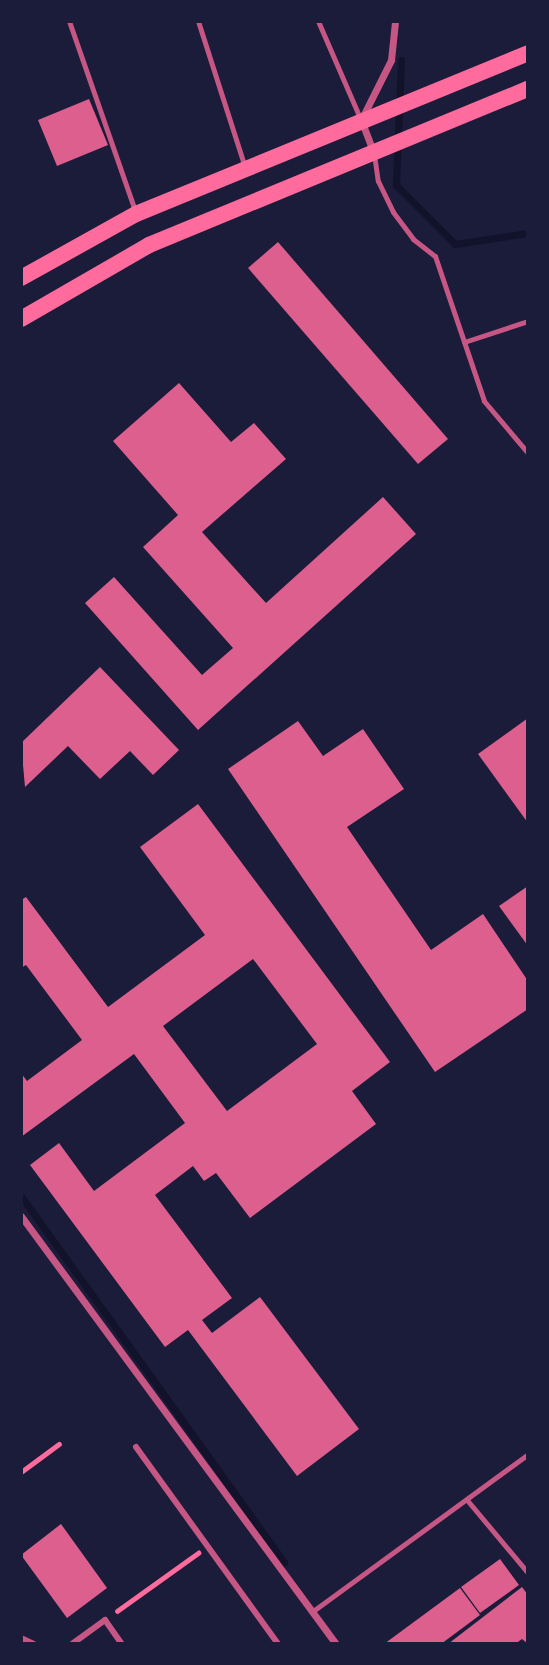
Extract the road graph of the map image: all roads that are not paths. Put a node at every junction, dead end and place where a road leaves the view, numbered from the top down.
1 (69, 21) edge
2 (198, 21) edge
3 (318, 21) edge
4 (395, 21) edge
5 (528, 53) edge
6 (528, 89) edge
7 (361, 120) junction
8 (373, 151) junction
9 (245, 167) junction
10 (136, 214) junction
11 (21, 278) edge
12 (21, 318) edge
13 (528, 321) edge
14 (464, 342) junction
15 (528, 453) edge
16 (21, 1216) edge
17 (136, 1447) dead end
18 (528, 1454) edge
19 (467, 1500) junction
20 (528, 1573) edge
21 (313, 1611) junction
22 (21, 1638) edge
23 (34, 1644) edge
24 (72, 1644) edge
25 (122, 1644) edge
26 (278, 1644) edge
27 (336, 1644) edge

1 - 10 lane
2 - 9 lane
3 - 7 lane
4 - 7 street
5 - 7 main road
6 - 8 main road
7 - 8 street
7 - 9 main road
8 - 12 main road
8 - 14 lane
9 - 10 main road
10 - 11 main road
13 - 14 lane
14 - 15 lane
16 - 21 street
17 - 26 street
18 - 19 lane
19 - 20 lane
19 - 21 lane
21 - 27 street
22 - 23 street
24 - 25 street

